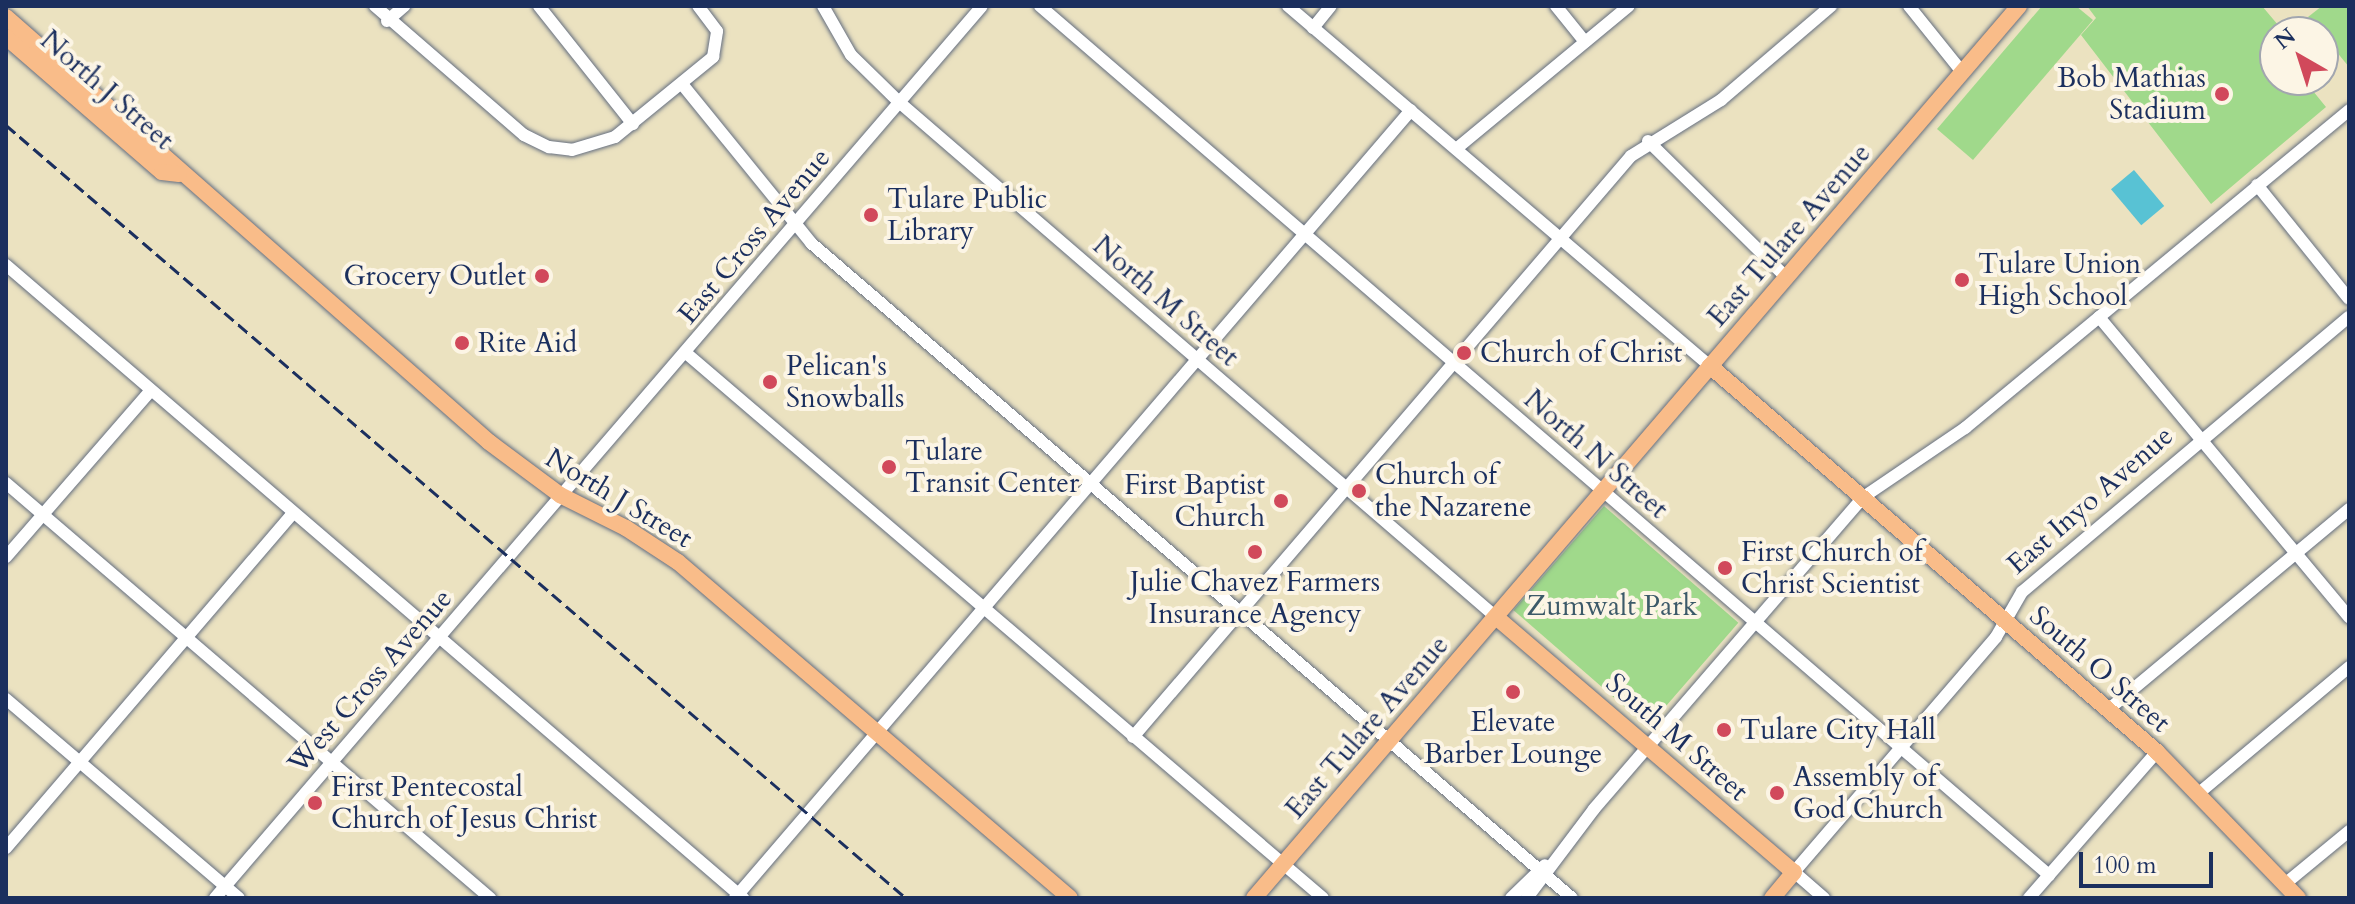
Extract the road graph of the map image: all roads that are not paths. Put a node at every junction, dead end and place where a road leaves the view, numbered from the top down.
1 (375, 6) edge
2 (404, 6) edge
3 (539, 6) edge
4 (698, 6) edge
5 (823, 6) edge
6 (982, 6) edge
7 (1040, 6) edge
8 (1288, 6) edge
9 (1331, 6) edge
10 (1556, 6) edge
11 (1629, 6) edge
12 (1831, 6) edge
13 (1909, 6) edge
14 (2019, 6) edge
15 (6, 17) edge
16 (387, 21) junction
17 (1313, 28) junction
18 (6, 37) edge
19 (1585, 42) junction
20 (1962, 72) junction
21 (682, 84) junction
22 (899, 102) junction
23 (1411, 110) junction
24 (2346, 117) edge
25 (633, 124) junction
26 (1648, 141) junction
27 (1456, 149) junction
28 (179, 174) junction
29 (2257, 185) junction
30 (795, 226) junction
31 (1305, 235) junction
32 (1560, 238) junction
33 (6, 265) edge
34 (1786, 277) junction
35 (2349, 299) edge
36 (2099, 317) junction
37 (2349, 317) edge
38 (686, 353) junction
39 (1196, 359) junction
40 (1453, 363) junction
41 (1710, 366) junction
42 (151, 390) junction
43 (2201, 439) junction
44 (6, 483) edge
45 (1090, 484) junction
46 (1347, 487) junction
47 (1603, 490) junction
48 (560, 495) junction
49 (1862, 498) junction
50 (2349, 509) edge
51 (293, 513) junction
52 (43, 514) junction
53 (2297, 553) junction
54 (6, 557) edge
55 (984, 609) junction
56 (1239, 612) junction
57 (1496, 617) junction
58 (2349, 617) edge
59 (2004, 620) junction
60 (1755, 621) junction
61 (186, 637) junction
62 (439, 639) junction
63 (2349, 667) edge
64 (6, 699) edge
65 (2109, 709) junction
66 (877, 732) junction
67 (1133, 737) junction
68 (1389, 739) junction
69 (1647, 746) junction
70 (1901, 748) junction
71 (2157, 752) junction
72 (80, 762) junction
73 (332, 762) junction
74 (2199, 793) junction
75 (2349, 831) edge
76 (6, 848) edge
77 (1284, 864) junction
78 (1544, 869) junction
79 (1794, 872) junction
80 (2049, 875) junction
81 (2286, 883) junction
82 (225, 886) junction
83 (739, 897) edge
84 (215, 898) edge
85 (239, 898) edge
86 (490, 898) edge
87 (1070, 898) edge
88 (1254, 898) edge
89 (1323, 898) edge
90 (1511, 898) edge
91 (1527, 898) edge
92 (1572, 898) edge
93 (1772, 898) edge
94 (1824, 898) edge
95 (2029, 898) edge
96 (2298, 898) edge

1 - 16 street
2 - 16 street
3 - 25 street
4 - 21 street
5 - 22 street, North M Street
6 - 22 street, East Cross Avenue
7 - 31 street, North N Street
8 - 17 street
9 - 17 street
10 - 19 street
11 - 19 street
12 - 26 street
13 - 20 street
14 - 20 main road, East Tulare Avenue
15 - 28 main road, North J Street
16 - 25 street
17 - 23 street
18 - 28 main road, North J Street
19 - 27 street
20 - 34 main road, East Tulare Avenue
21 - 25 street
21 - 30 street
22 - 30 street, East Cross Avenue
22 - 39 street, North M Street
23 - 27 street
23 - 31 street
24 - 29 street
26 - 32 street
26 - 34 street
27 - 32 street
28 - 48 main road, North J Street
29 - 35 street
29 - 36 street
30 - 38 street, East Cross Avenue
30 - 45 street
31 - 39 street
31 - 40 street, North N Street
32 - 40 street
32 - 41 street
33 - 42 street
34 - 41 main road, East Tulare Avenue
36 - 43 street
36 - 49 street
37 - 43 street, East Inyo Avenue
38 - 48 street, East Cross Avenue
38 - 55 street
39 - 45 street
39 - 46 street, North M Street
40 - 46 street
40 - 47 street, North N Street
41 - 47 main road, East Tulare Avenue
41 - 49 main road, South O Street
42 - 51 street
42 - 52 street
43 - 53 street
43 - 59 street, East Inyo Avenue
44 - 52 street
45 - 55 street
45 - 56 street
46 - 56 street
46 - 57 street, North M Street
47 - 57 main road, East Tulare Avenue
47 - 60 street, North N Street
48 - 62 street, West Cross Avenue
48 - 66 main road, North J Street
49 - 59 main road, South O Street
49 - 60 street
50 - 53 street
51 - 61 street
51 - 62 street
52 - 54 street
52 - 61 street
53 - 58 street
53 - 65 street
55 - 66 street
55 - 67 street
56 - 67 street
56 - 68 street
57 - 68 main road, East Tulare Avenue
57 - 69 main road, South M Street
59 - 65 main road, South O Street
59 - 70 street, East Inyo Avenue
60 - 69 street
60 - 70 street, North N Street
61 - 72 street
61 - 73 street
62 - 73 street, West Cross Avenue
62 - 83 street
63 - 74 street
64 - 72 street
65 - 71 main road, South O Street
66 - 83 street
66 - 87 main road, North J Street
67 - 77 street
68 - 77 main road, East Tulare Avenue
68 - 78 street
69 - 78 street
69 - 79 main road, South M Street
70 - 79 street, East Inyo Avenue
70 - 80 street, North N Street
71 - 74 main road, South O Street
71 - 80 street
72 - 76 street
72 - 82 street
73 - 82 street, West Cross Avenue
73 - 86 street
74 - 81 main road, South O Street
75 - 81 street
77 - 88 main road, East Tulare Avenue
77 - 89 street
78 - 90 street
78 - 91 street
78 - 92 street
79 - 93 main road, East Inyo Avenue
79 - 94 street, South M Street
80 - 95 street
81 - 96 main road, South O Street
82 - 84 street, West Cross Avenue
82 - 85 street

